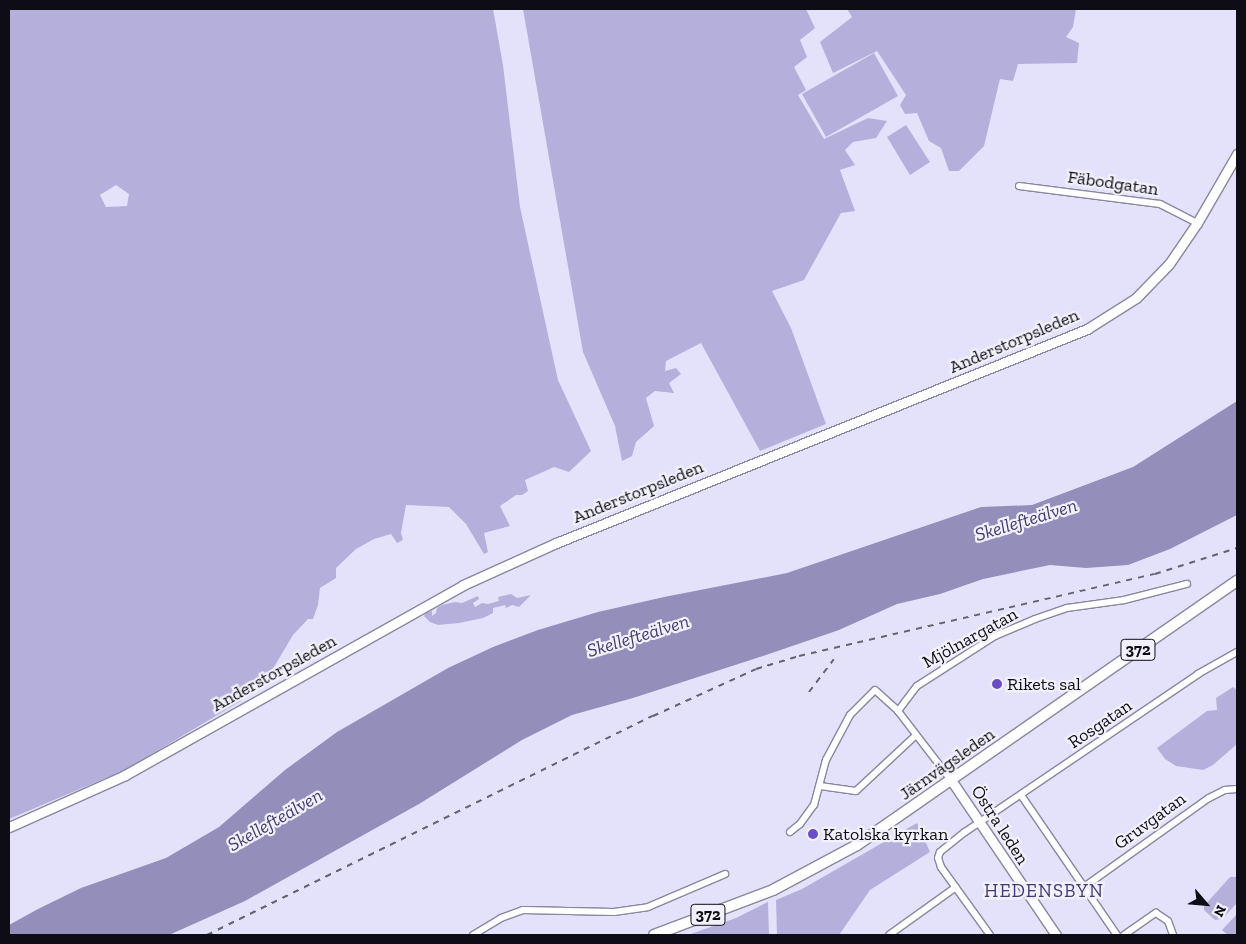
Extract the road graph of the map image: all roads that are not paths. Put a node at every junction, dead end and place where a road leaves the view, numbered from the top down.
1 (1237, 154) edge
2 (1020, 186) dead end
3 (1197, 223) junction
4 (1237, 581) edge
5 (1187, 584) dead end
6 (1237, 652) edge
7 (898, 711) junction
8 (916, 735) junction
9 (951, 780) junction
10 (820, 786) junction
11 (1237, 789) edge
12 (1021, 795) junction
13 (981, 822) junction
14 (9, 826) edge
15 (790, 832) dead end
16 (725, 874) dead end
17 (1084, 886) junction
18 (956, 887) junction
19 (473, 935) edge
20 (654, 935) edge
21 (889, 935) edge
22 (990, 935) edge
23 (1056, 935) edge
24 (1117, 935) edge
25 (1124, 935) edge
26 (1174, 935) edge

1 - 3 main road, Anderstorpsleden
2 - 3 street, Fäbodgatan
3 - 14 main road, Anderstorpsleden
4 - 9 main road, Järnvägsleden / 372
5 - 7 street, Mjölnargatan
6 - 12 street, Rosgatan
7 - 8 street, Östra leden
7 - 10 street, Östra leden
8 - 9 street, Östra leden
8 - 10 street
9 - 13 main road, Östra leden
9 - 20 main road, Järnvägsleden / 372
10 - 15 street
11 - 17 street, Gruvgatan
12 - 13 street, Rosgatan
12 - 17 street
13 - 18 street, Rosgatan
13 - 23 main road, Östra leden
16 - 19 street
17 - 24 street
18 - 21 street
18 - 22 street
25 - 26 street

